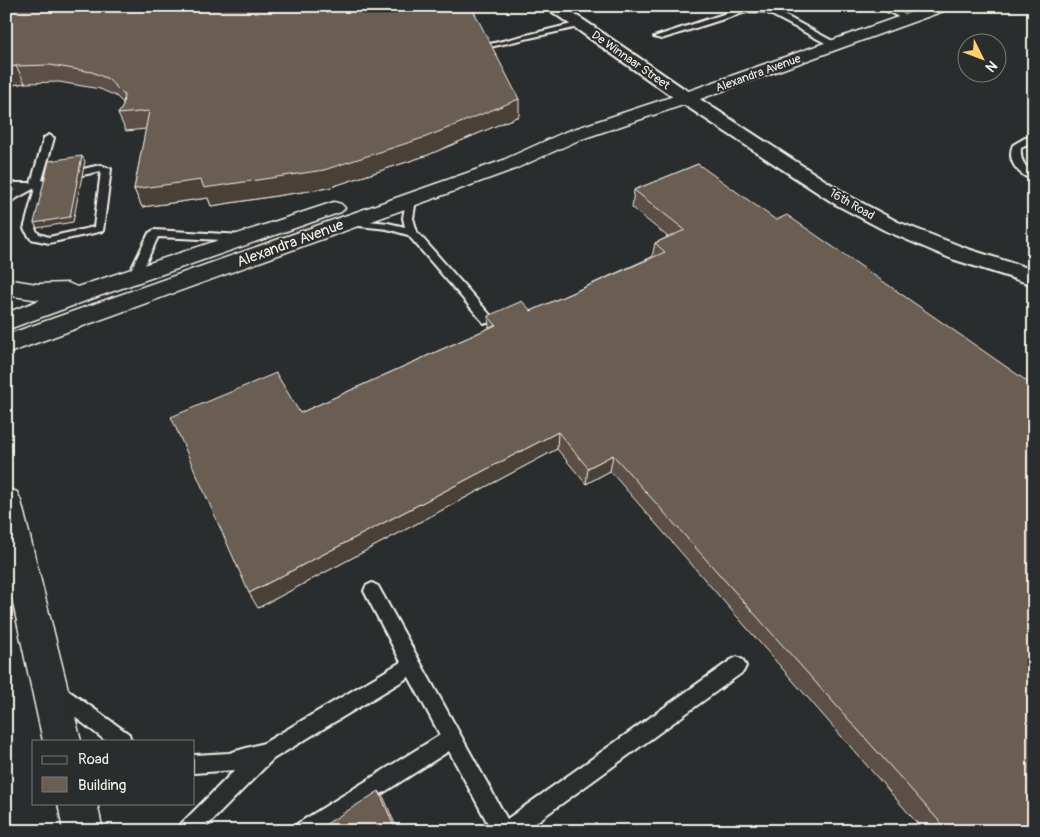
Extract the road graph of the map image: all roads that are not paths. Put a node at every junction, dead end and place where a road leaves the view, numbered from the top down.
1 (550, 6) edge
2 (882, 6) edge
3 (944, 6) edge
4 (909, 19) junction
5 (580, 24) junction
6 (658, 37) dead end
7 (490, 45) edge
8 (836, 45) junction
9 (686, 98) junction
10 (572, 136) junction
11 (49, 138) dead end
12 (1034, 139) edge
13 (83, 172) dead end
14 (1034, 177) edge
15 (38, 184) junction
16 (6, 186) edge
17 (411, 200) junction
18 (6, 202) edge
19 (349, 222) junction
20 (412, 233) junction
21 (243, 238) junction
22 (134, 276) junction
23 (1034, 278) edge
24 (6, 287) edge
25 (94, 289) junction
26 (488, 320) dead end
27 (6, 322) edge
28 (6, 345) edge
29 (6, 501) edge
30 (372, 591) dead end
31 (413, 665) junction
32 (736, 666) dead end
33 (50, 687) junction
34 (452, 738) junction
35 (62, 740) edge
36 (121, 740) edge
37 (266, 752) junction
38 (195, 764) edge
39 (77, 804) edge
40 (83, 831) edge
41 (188, 831) edge
42 (304, 831) edge
43 (503, 831) edge
44 (508, 831) edge

1 - 5 street, De Winnaar Street
2 - 4 lane
3 - 4 main road, Alexandra Avenue
4 - 8 main road, Alexandra Avenue
5 - 7 lane
5 - 9 street, De Winnaar Street
6 - 8 lane
8 - 9 main road, Alexandra Avenue
9 - 10 main road, Alexandra Avenue
9 - 23 street, 16th Road
10 - 17 main road, Alexandra Avenue
10 - 21 main road, Alexandra Avenue
11 - 15 lane
12 - 14 lane
13 - 15 lane
15 - 16 lane
15 - 18 lane
17 - 19 main road, Alexandra Avenue
17 - 20 lane
19 - 20 lane
19 - 28 main road, Alexandra Avenue
20 - 26 lane
21 - 22 main road, Alexandra Avenue
21 - 22 lane
22 - 25 main road, Alexandra Avenue
24 - 25 main road
25 - 27 main road, Alexandra Avenue
29 - 33 main road
30 - 31 lane
31 - 34 lane
31 - 37 lane
32 - 44 lane
33 - 35 main road
33 - 36 lane
34 - 42 lane
34 - 43 lane
37 - 38 lane
37 - 41 lane
39 - 40 main road

